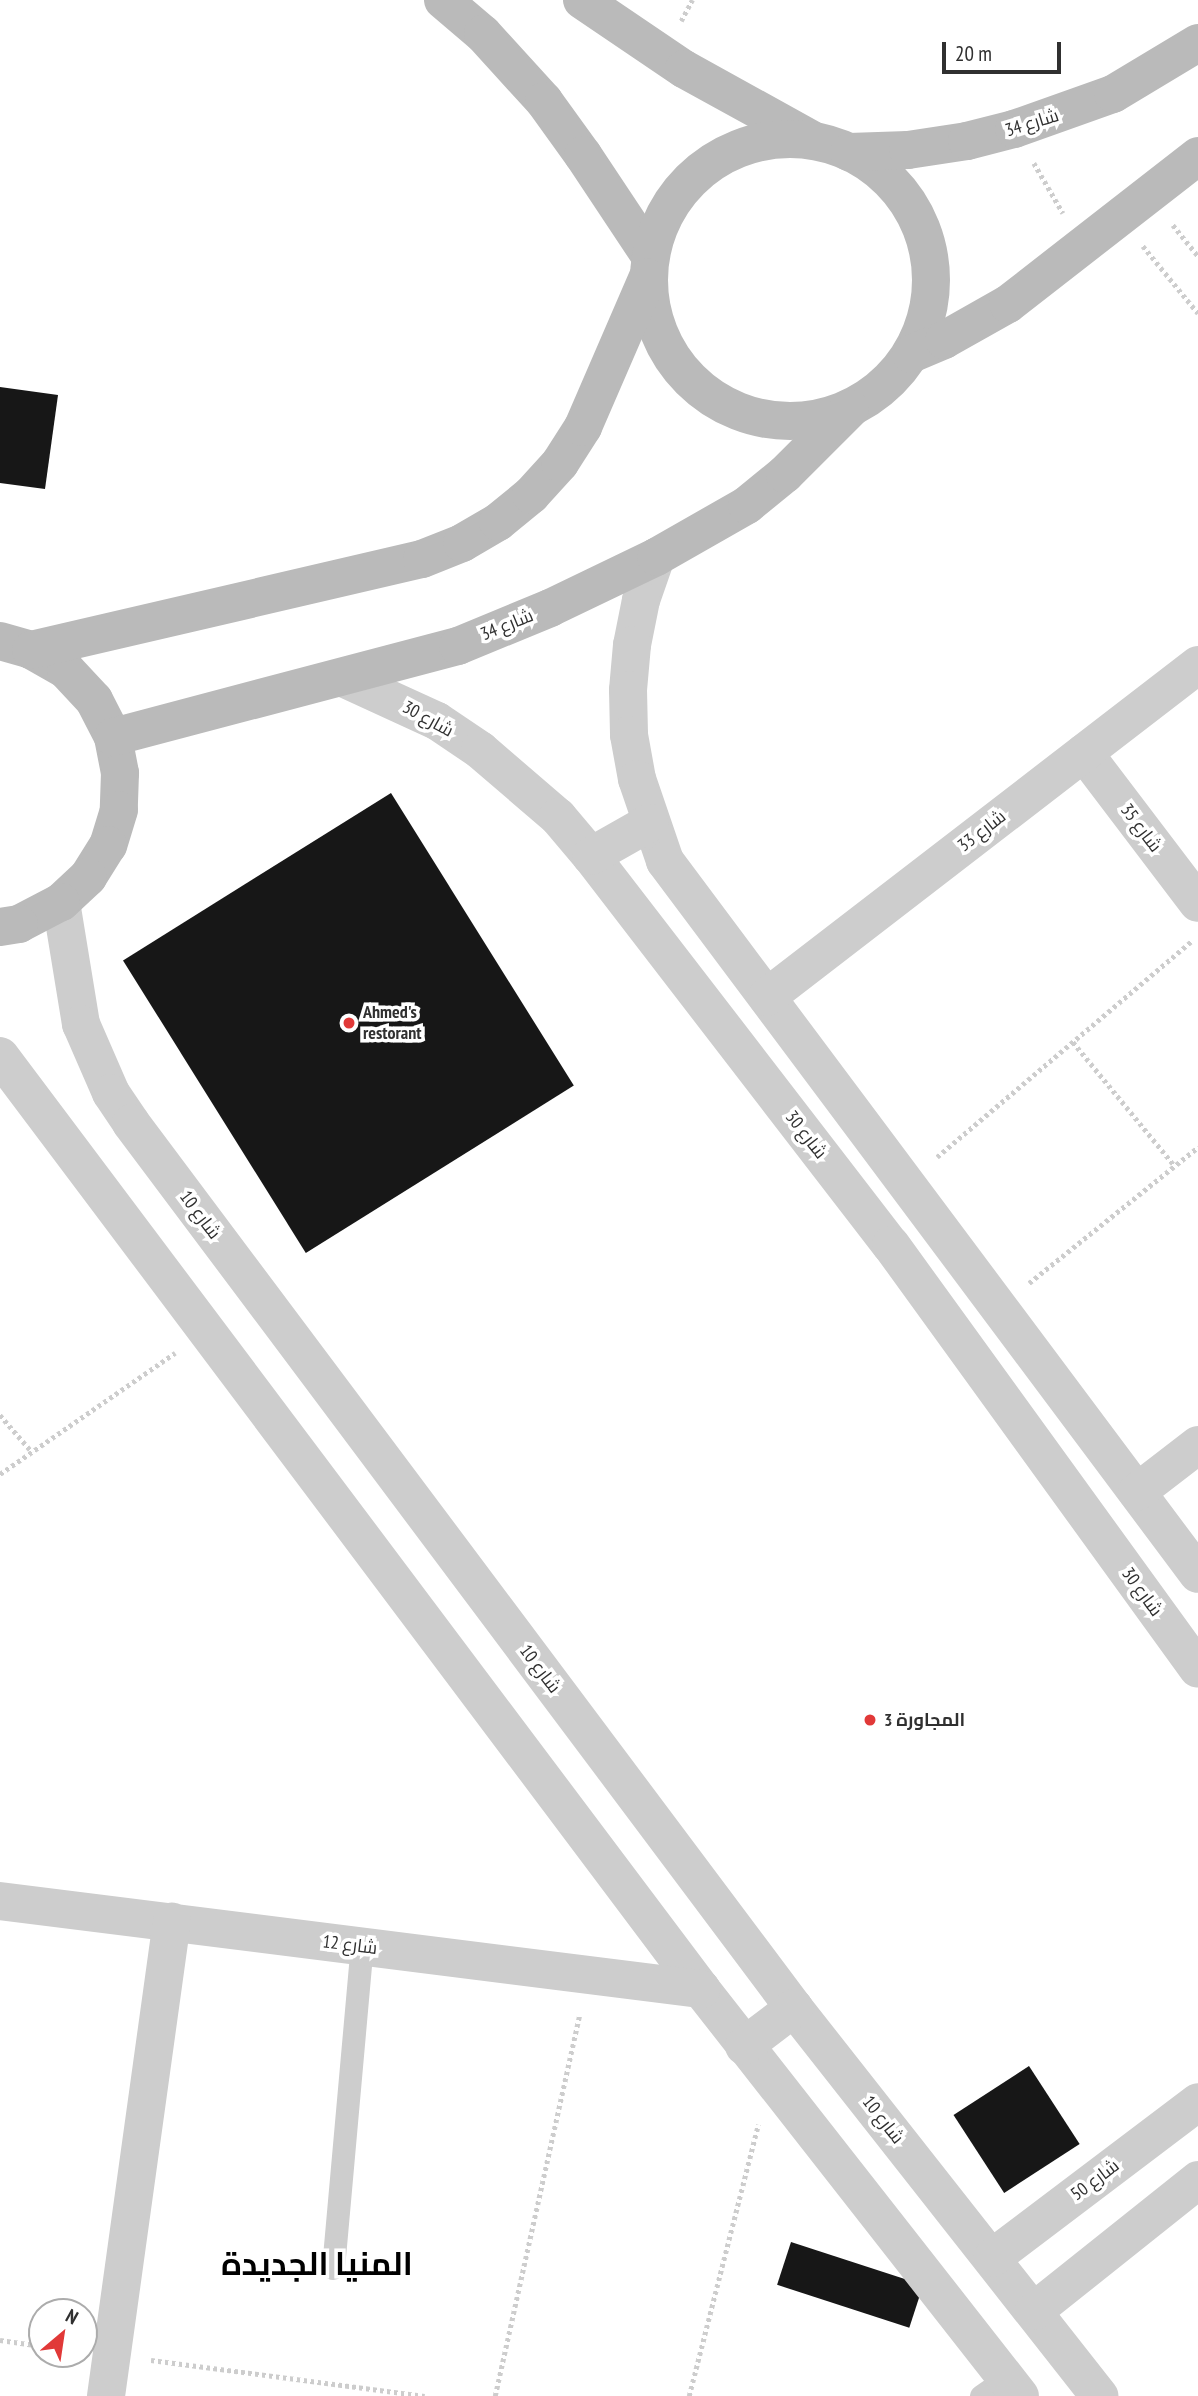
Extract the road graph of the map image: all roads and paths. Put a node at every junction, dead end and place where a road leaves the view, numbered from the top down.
1 (443, 0) edge
2 (582, 0) edge
3 (1198, 43) edge
4 (1014, 130) junction
5 (833, 147) junction
6 (1198, 156) edge
7 (1119, 217) junction
8 (1082, 246) junction
9 (649, 267) junction
10 (1198, 313) edge
11 (911, 354) junction
12 (850, 409) junction
13 (656, 557) junction
14 (15, 645) edge
15 (1198, 665) edge
16 (343, 678) junction
17 (113, 737) junction
18 (1084, 753) junction
19 (649, 823) junction
20 (591, 856) junction
21 (61, 902) junction
22 (1198, 903) edge
23 (0, 927) edge
24 (1198, 936) edge
25 (767, 997) junction
26 (1073, 1042) junction
27 (0, 1056) edge
28 (1198, 1147) edge
29 (1174, 1165) junction
30 (905, 1183) junction
31 (999, 1308) junction
32 (206, 1331) junction
33 (0, 1415) edge
34 (1198, 1445) edge
35 (32, 1452) junction
36 (0, 1474) edge
37 (1137, 1492) junction
38 (1198, 1574) edge
39 (1198, 1669) edge
40 (0, 1901) edge
41 (172, 1922) junction
42 (362, 1946) junction
43 (588, 1975) junction
44 (701, 1989) junction
45 (794, 2008) junction
46 (744, 2046) junction
47 (770, 2079) junction
48 (1198, 2102) edge
49 (1198, 2180) edge
50 (992, 2258) junction
51 (333, 2268) dead end
52 (1034, 2311) junction
53 (0, 2340) edge
54 (28, 2344) edge
55 (111, 2355) junction
56 (1003, 2390) edge
57 (106, 2396) edge
58 (425, 2396) edge
59 (495, 2396) edge
60 (689, 2396) edge
61 (1099, 2396) edge

1 - 9 street
2 - 5 street
3 - 4 street, شارع 34
4 - 5 street, شارع 34
4 - 8 path
5 - 9 street, شارع 34
5 - 11 street
6 - 7 street
7 - 8 street
7 - 10 path
8 - 11 street
9 - 12 street
9 - 14 street
11 - 12 street
12 - 13 street, شارع 34
13 - 16 street, شارع 34
13 - 19 street
14 - 17 street
15 - 18 street, شارع 33
16 - 17 street, شارع 34
16 - 20 street, شارع 30
17 - 21 street
18 - 22 street, شارع 35
18 - 25 street, شارع 33
19 - 20 street
19 - 25 street
20 - 39 street, شارع 30
21 - 23 street
21 - 45 street, شارع 10
24 - 26 path
25 - 30 street
26 - 29 path
26 - 30 path
27 - 32 street
28 - 29 path
29 - 31 path
30 - 31 street
31 - 37 street
32 - 35 path
32 - 44 street
33 - 35 path
34 - 37 street
35 - 36 path
37 - 38 street
40 - 41 street, شارع 12
41 - 42 street, شارع 12
41 - 55 street
42 - 43 street, شارع 12
42 - 51 lane
43 - 44 street, شارع 12
43 - 59 path
44 - 46 street
45 - 46 street
45 - 50 street, شارع 10
46 - 47 street
47 - 56 street
47 - 60 path
48 - 50 street, شارع 50
49 - 52 street
50 - 52 street, شارع 10
52 - 61 street, شارع 10
53 - 54 path
55 - 57 street
55 - 58 path

